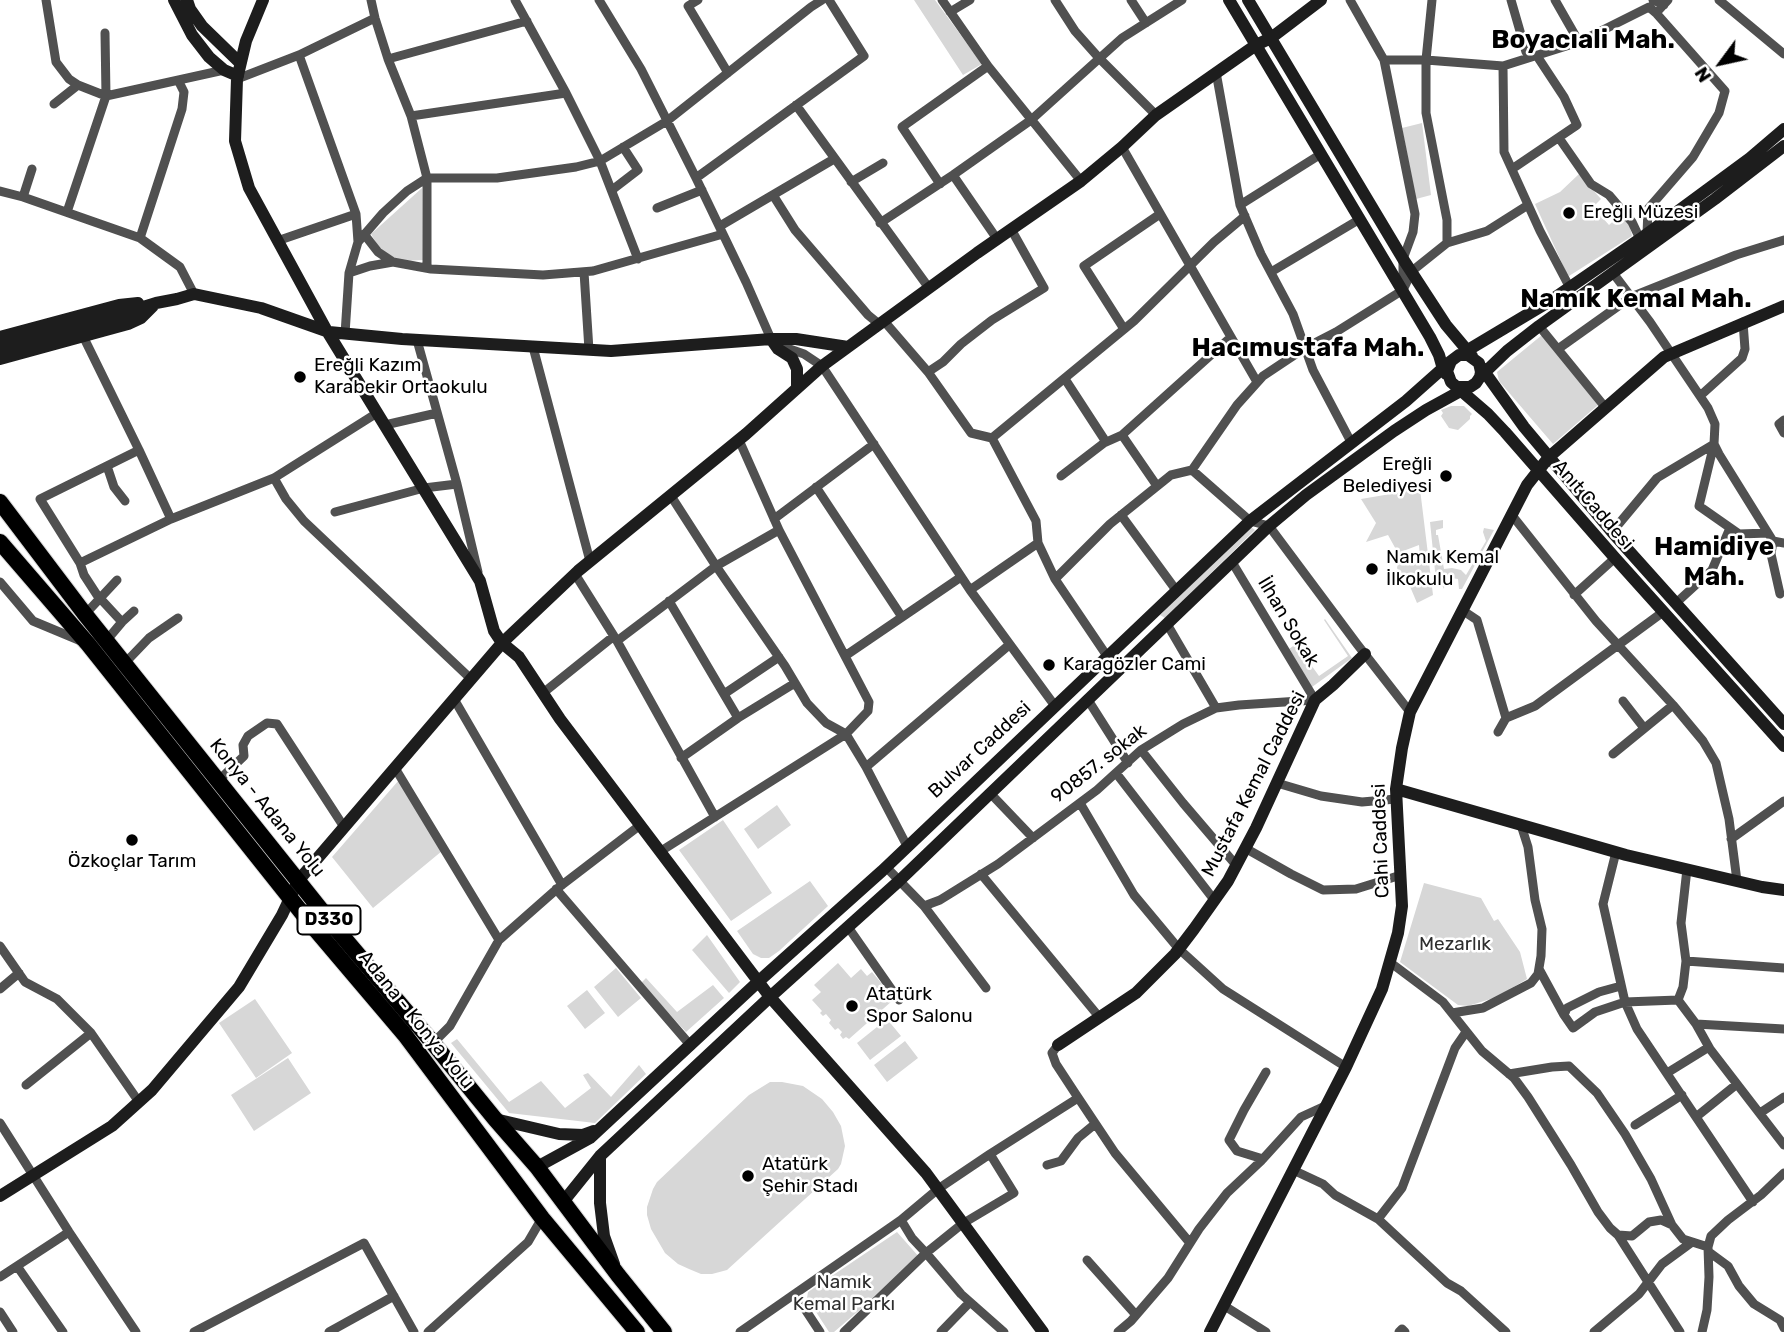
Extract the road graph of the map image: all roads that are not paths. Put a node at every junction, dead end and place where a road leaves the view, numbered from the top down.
1 (46, 0) edge
2 (174, 0) edge
3 (187, 0) edge
4 (263, 0) edge
5 (371, 0) edge
6 (515, 0) edge
7 (599, 0) edge
8 (698, 0) edge
9 (822, 0) edge
10 (829, 0) edge
11 (942, 0) edge
12 (970, 0) edge
13 (1055, 0) edge
14 (1131, 0) edge
15 (1182, 0) edge
16 (1228, 0) edge
17 (1248, 0) edge
18 (1321, 0) edge
19 (1350, 0) edge
20 (1432, 0) edge
21 (1511, 0) edge
22 (1555, 0) edge
23 (1653, 0) edge
24 (1719, 0) edge
25 (1666, 2) edge
26 (687, 3) edge
27 (950, 12) junction
28 (1656, 13) junction
29 (375, 18) junction
30 (527, 21) junction
31 (1146, 23) junction
32 (105, 33) dead end
33 (1271, 38) junction
34 (1579, 42) junction
35 (1256, 45) junction
36 (1784, 54) edge
37 (299, 55) junction
38 (1537, 56) junction
39 (1099, 58) junction
40 (388, 59) junction
41 (1384, 60) junction
42 (1426, 60) junction
43 (241, 62) junction
44 (1503, 65) junction
45 (988, 66) junction
46 (224, 70) junction
47 (1216, 72) junction
48 (728, 73) junction
49 (238, 78) junction
50 (178, 80) junction
51 (78, 85) junction
52 (566, 93) junction
53 (106, 96) junction
54 (54, 104) dead end
55 (796, 105) junction
56 (1156, 115) junction
57 (411, 116) junction
58 (1031, 120) junction
59 (667, 121) junction
60 (1784, 129) edge
61 (1559, 138) junction
62 (1784, 146) edge
63 (623, 147) junction
64 (1122, 147) junction
65 (1321, 154) junction
66 (834, 159) junction
67 (600, 161) junction
68 (883, 163) dead end
69 (32, 169) dead end
70 (1512, 169) junction
71 (953, 175) junction
72 (427, 178) junction
73 (696, 178) junction
74 (1081, 181) junction
75 (851, 182) junction
76 (940, 184) junction
77 (611, 190) junction
78 (702, 190) junction
79 (0, 191) edge
80 (773, 195) junction
81 (23, 197) junction
82 (1240, 205) junction
83 (1528, 205) junction
84 (657, 208) dead end
85 (66, 212) junction
86 (356, 214) junction
87 (1160, 214) junction
88 (1245, 216) junction
89 (1360, 219) junction
90 (880, 223) junction
91 (1011, 229) junction
92 (722, 230) junction
93 (1644, 236) junction
94 (140, 238) junction
95 (361, 238) junction
96 (997, 239) junction
97 (1784, 240) edge
98 (278, 242) junction
99 (1447, 243) junction
100 (638, 259) junction
101 (1404, 259) junction
102 (393, 262) junction
103 (1189, 266) junction
104 (427, 268) junction
105 (1412, 271) junction
106 (584, 272) junction
107 (1271, 272) junction
108 (349, 273) junction
109 (1613, 273) junction
110 (929, 288) junction
111 (1570, 288) junction
112 (1403, 290) junction
113 (194, 294) junction
114 (1631, 297) junction
115 (156, 303) junction
116 (1784, 306) edge
117 (882, 322) junction
118 (1743, 322) junction
119 (1539, 326) junction
120 (1125, 329) junction
121 (327, 331) junction
122 (345, 334) junction
123 (83, 336) junction
124 (0, 337) edge
125 (1231, 337) junction
126 (416, 340) junction
127 (775, 344) junction
128 (848, 346) junction
129 (533, 347) junction
130 (0, 348) edge
131 (1305, 348) junction
132 (1558, 349) junction
133 (589, 351) junction
134 (1670, 353) junction
135 (0, 359) edge
136 (822, 366) junction
137 (1464, 371) junction
138 (928, 372) junction
139 (1065, 379) junction
140 (1257, 382) junction
141 (797, 388) junction
142 (1700, 396) junction
143 (1605, 407) junction
144 (377, 413) junction
145 (437, 413) junction
146 (1784, 420) edge
147 (385, 425) junction
148 (1784, 433) edge
149 (1122, 435) junction
150 (992, 438) junction
151 (739, 440) junction
152 (1106, 442) junction
153 (1351, 442) junction
154 (874, 444) junction
155 (1714, 444) junction
156 (139, 450) junction
157 (1549, 457) junction
158 (107, 466) junction
159 (1192, 470) junction
160 (1537, 470) junction
161 (1062, 475) dead end
162 (274, 478) junction
163 (457, 484) junction
164 (1157, 486) junction
165 (816, 487) junction
166 (424, 488) junction
167 (671, 496) junction
168 (125, 501) dead end
169 (0, 502) edge
170 (335, 512) dead end
171 (1511, 514) junction
172 (1121, 515) junction
173 (171, 519) junction
174 (774, 519) junction
175 (1250, 520) junction
176 (1269, 526) junction
177 (1730, 528) junction
178 (779, 530) junction
179 (1612, 532) junction
180 (1771, 537) junction
181 (0, 542) edge
182 (1038, 543) junction
183 (1784, 544) edge
184 (1615, 558) junction
185 (590, 562) junction
186 (1232, 562) junction
187 (80, 563) junction
188 (716, 566) junction
189 (575, 574) junction
190 (961, 577) junction
191 (1055, 579) junction
192 (117, 580) dead end
193 (480, 581) junction
194 (0, 583) edge
195 (970, 590) junction
196 (1176, 590) junction
197 (1780, 594) dead end
198 (1574, 595) junction
199 (99, 598) junction
200 (669, 601) junction
201 (1676, 603) junction
202 (1462, 610) junction
203 (134, 611) dead end
204 (1663, 612) junction
205 (84, 613) junction
206 (902, 617) junction
207 (178, 618) dead end
208 (122, 622) junction
209 (1167, 624) junction
210 (616, 639) junction
211 (106, 641) junction
212 (502, 643) junction
213 (88, 644) junction
214 (1009, 645) junction
215 (1618, 645) junction
216 (1365, 654) junction
217 (845, 656) junction
218 (1107, 656) junction
219 (779, 657) junction
220 (124, 664) junction
221 (471, 679) junction
222 (795, 683) junction
223 (543, 693) junction
224 (724, 694) junction
225 (454, 699) junction
226 (1088, 700) junction
227 (1315, 700) junction
228 (1623, 701) dead end
229 (1673, 705) junction
230 (1055, 706) junction
231 (1216, 708) junction
232 (1410, 712) junction
233 (738, 718) junction
234 (1506, 718) junction
235 (1784, 724) edge
236 (1644, 729) junction
237 (1498, 732) dead end
238 (846, 734) junction
239 (1784, 746) edge
240 (1141, 750) junction
241 (1613, 754) dead end
242 (681, 758) junction
243 (1128, 763) junction
244 (866, 767) junction
245 (395, 768) junction
246 (1116, 773) junction
247 (218, 780) junction
248 (1277, 783) junction
249 (990, 793) junction
250 (1396, 794) junction
251 (1784, 801) edge
252 (1080, 803) junction
253 (715, 817) junction
254 (1521, 825) junction
255 (639, 826) junction
256 (344, 827) junction
257 (1032, 838) junction
258 (1731, 839) junction
259 (907, 846) junction
260 (1245, 848) junction
261 (661, 851) junction
262 (1616, 852) junction
263 (1236, 865) junction
264 (886, 867) junction
265 (1687, 869) junction
266 (981, 874) junction
267 (1401, 875) junction
268 (298, 881) junction
269 (899, 881) junction
270 (1737, 881) junction
271 (559, 887) junction
272 (1784, 890) edge
273 (291, 899) junction
274 (1215, 901) junction
275 (925, 906) junction
276 (848, 928) junction
277 (499, 940) junction
278 (0, 946) edge
279 (1179, 949) junction
280 (1686, 961) junction
281 (1391, 963) junction
282 (1784, 968) edge
283 (1539, 969) junction
284 (19, 972) junction
285 (759, 981) junction
286 (1621, 986) junction
287 (986, 988) dead end
288 (0, 989) edge
289 (770, 997) junction
290 (899, 1000) dead end
291 (1678, 1000) junction
292 (1625, 1002) junction
293 (1452, 1013) junction
294 (1564, 1015) junction
295 (1100, 1018) junction
296 (1696, 1024) junction
297 (1783, 1030) edge
298 (1466, 1032) junction
299 (91, 1033) junction
300 (433, 1043) junction
301 (1058, 1045) joint
302 (691, 1046) junction
303 (1709, 1047) junction
304 (1346, 1067) junction
305 (1265, 1072) dead end
306 (1667, 1073) junction
307 (1509, 1074) junction
308 (1737, 1084) junction
309 (26, 1085) dead end
310 (1682, 1095) junction
311 (1784, 1097) edge
312 (1078, 1098) junction
313 (139, 1102) junction
314 (1325, 1107) junction
315 (1760, 1114) junction
316 (1696, 1116) junction
317 (495, 1119) junction
318 (0, 1123) edge
319 (1095, 1124) junction
320 (1636, 1125) dead end
321 (601, 1129) junction
322 (1784, 1145) edge
323 (990, 1154) junction
324 (600, 1156) junction
325 (1263, 1159) junction
326 (1047, 1165) dead end
327 (537, 1167) junction
328 (1293, 1170) junction
329 (1784, 1173) edge
330 (33, 1176) junction
331 (516, 1184) junction
332 (938, 1189) junction
333 (0, 1196) edge
334 (563, 1202) junction
335 (1753, 1202) junction
336 (542, 1218) junction
337 (1378, 1219) junction
338 (901, 1220) junction
339 (962, 1224) junction
340 (1672, 1225) junction
341 (69, 1233) junction
342 (1618, 1235) junction
343 (1692, 1242) junction
344 (1190, 1243) junction
345 (1708, 1250) junction
346 (926, 1253) junction
347 (1087, 1260) dead end
348 (17, 1266) junction
349 (618, 1275) junction
350 (0, 1277) edge
351 (1647, 1283) junction
352 (795, 1294) junction
353 (394, 1296) junction
354 (970, 1302) junction
355 (1223, 1305) junction
356 (0, 1312) edge
357 (1136, 1315) junction
358 (1784, 1328) edge
359 (1121, 1331) edge
360 (13, 1332) edge
361 (63, 1332) edge
362 (136, 1332) edge
363 (194, 1332) edge
364 (330, 1332) edge
365 (414, 1332) edge
366 (428, 1332) edge
367 (637, 1332) edge
368 (664, 1332) edge
369 (740, 1332) edge
370 (820, 1332) edge
371 (844, 1332) edge
372 (941, 1332) edge
373 (1004, 1332) edge
374 (1043, 1332) edge
375 (1210, 1332) edge
376 (1266, 1332) edge
377 (1399, 1332) edge
378 (1405, 1332) edge
379 (1506, 1332) edge
380 (1594, 1332) edge
381 (1680, 1332) edge
382 (1702, 1332) edge

1 - 51 street
2 - 46 main road
3 - 43 main road
4 - 43 main road
5 - 29 street
6 - 30 street
7 - 59 street
8 - 26 street
9 - 48 street
10 - 55 street
11 - 27 street
12 - 27 street
13 - 39 street
14 - 31 street
15 - 31 street
16 - 35 main road, Anıt Caddesi
17 - 33 main road
18 - 33 main road
19 - 41 street
20 - 42 street
21 - 38 street
22 - 34 street
23 - 25 street
24 - 36 street
25 - 28 street
26 - 48 street
27 - 45 street
28 - 34 street
28 - 93 street
29 - 37 street
29 - 40 street
30 - 40 street
30 - 52 street
31 - 39 street
32 - 53 street
33 - 35 main road
33 - 101 main road
34 - 38 street
35 - 47 main road
35 - 65 main road, Anıt Caddesi
37 - 49 street
37 - 86 street
38 - 44 street
38 - 61 street
39 - 56 street
39 - 58 street
40 - 57 street
41 - 42 street
41 - 101 street
42 - 44 street
42 - 99 street
43 - 49 main road
44 - 70 street
45 - 58 street
45 - 76 street
46 - 49 main road
46 - 50 street
47 - 56 main road
47 - 82 street
48 - 59 street
49 - 98 main road
50 - 53 street
50 - 94 street
51 - 53 street
51 - 54 street
52 - 57 street
52 - 67 street
53 - 85 street
55 - 66 street
55 - 73 street
56 - 64 main road
57 - 72 street
58 - 71 street
58 - 74 street
59 - 63 street
59 - 73 street
60 - 93 main road
61 - 70 street
61 - 93 street
62 - 109 main road
63 - 67 street
63 - 77 street
64 - 74 main road
64 - 87 street
65 - 82 street
65 - 89 main road, Anıt Caddesi
66 - 75 street
66 - 80 street
67 - 72 street
67 - 77 street
68 - 75 street
69 - 81 street
70 - 83 street
71 - 76 street
71 - 96 street
72 - 95 street
72 - 104 street
73 - 78 street
74 - 91 main road
75 - 90 street
76 - 90 street
77 - 100 street
78 - 84 street
78 - 92 street
79 - 81 street
80 - 92 street
80 - 117 street
81 - 85 street
82 - 88 street
83 - 99 street
83 - 111 street
85 - 94 street
86 - 95 street
86 - 98 street
87 - 103 street
87 - 120 street
88 - 103 street
88 - 107 street
89 - 107 street
89 - 112 main road, Anıt Caddesi
90 - 110 street
91 - 96 main road
91 - 138 street
92 - 100 street
92 - 127 street
93 - 111 main road
94 - 113 street
95 - 102 street
95 - 108 street
96 - 110 main road
97 - 114 street
98 - 121 main road
99 - 105 street
100 - 106 street
101 - 105 main road
101 - 112 street
102 - 104 street
102 - 108 street
103 - 120 street
103 - 125 street
104 - 106 street
105 - 112 street
105 - 137 main road
106 - 133 street
107 - 131 street
108 - 122 street
109 - 114 street
109 - 119 main road
110 - 117 main road
111 - 137 main road
112 - 131 street
112 - 137 main road, Anıt Caddesi
113 - 115 main road
113 - 121 main road
114 - 132 street
114 - 134 street
115 - 123 main road
115 - 124 main road
115 - 130 main road
116 - 118 main road, Cahi Caddesi
117 - 128 main road
117 - 138 street
118 - 134 main road, Cahi Caddesi
118 - 142 street
119 - 132 street
119 - 137 main road
120 - 139 street
121 - 122 main road
121 - 144 main road
122 - 126 main road
123 - 135 main road
123 - 156 street
125 - 140 street
125 - 149 street
126 - 129 main road
126 - 145 street
127 - 128 main road
127 - 133 main road
127 - 136 street
127 - 141 main road
128 - 136 main road
129 - 133 main road
129 - 185 street
131 - 140 street
131 - 153 street
132 - 143 street
134 - 142 street
134 - 143 main road, Cahi Caddesi
136 - 141 main road
136 - 154 street
137 - 153 main road, Bulvar Caddesi
137 - 157 main road
137 - 160 main road, Anıt Caddesi
137 - 176 main road
138 - 150 street
139 - 150 street
139 - 152 street
140 - 159 street
141 - 151 main road
142 - 155 street
143 - 157 main road, Cahi Caddesi
144 - 147 main road
144 - 162 street
145 - 147 street
145 - 163 street
146 - 148 street
147 - 166 main road
149 - 152 street
149 - 164 street
150 - 182 street
151 - 167 main road
151 - 174 street
152 - 161 street
153 - 175 main road, Bulvar Caddesi
154 - 165 street
154 - 190 street
155 - 177 street
155 - 179 street
155 - 180 street
156 - 158 street
156 - 173 street
157 - 160 main road, Cahi Caddesi
157 - 179 main road
158 - 168 street
158 - 187 street
159 - 164 street
159 - 175 street
160 - 171 main road, Cahi Caddesi
160 - 184 main road, Anıt Caddesi
162 - 173 street
162 - 221 street
163 - 166 street
163 - 193 street
164 - 172 street
165 - 174 street
165 - 206 street
166 - 170 street
166 - 193 main road
167 - 185 main road
167 - 188 street
169 - 205 highway, Konya - Adana Yolu / D330
171 - 198 street
171 - 202 main road, Cahi Caddesi
172 - 191 street
172 - 196 street
173 - 187 street
174 - 178 street
175 - 176 street
175 - 196 main road, Bulvar Caddesi
176 - 186 main road
176 - 216 street
177 - 180 street
177 - 201 street
178 - 188 street
178 - 217 street
179 - 201 main road
180 - 183 street
180 - 197 street
181 - 213 highway, Adana - Konya Yolu / D330
182 - 191 street
182 - 195 street
184 - 198 street
184 - 204 main road, Anıt Caddesi
185 - 189 main road
186 - 209 main road
186 - 227 street, İlhan Sokak
187 - 199 street
188 - 200 street
188 - 219 street
189 - 210 street
189 - 212 main road
190 - 195 street
190 - 206 street
191 - 218 street
192 - 199 street
193 - 212 main road
194 - 213 street
195 - 214 street
196 - 218 main road, Bulvar Caddesi
198 - 215 street
199 - 205 street
199 - 208 street
200 - 210 street
200 - 224 street
201 - 235 main road
202 - 232 main road, Cahi Caddesi
202 - 234 street
203 - 208 street
204 - 215 street
204 - 239 main road, Anıt Caddesi
205 - 211 highway, Konya - Adana Yolu / D330
206 - 217 street
207 - 220 street
208 - 211 street
209 - 226 main road
209 - 231 street
210 - 223 street
210 - 242 street
211 - 220 highway, Konya - Adana Yolu / D330
212 - 221 main road
212 - 223 main road
213 - 273 highway, Adana - Konya Yolu / D330
214 - 230 street
214 - 244 street
215 - 229 street
215 - 234 street
216 - 227 main road, Mustafa Kemal Caddesi
216 - 232 street
217 - 238 street
218 - 230 main road, Bulvar Caddesi
219 - 222 street
219 - 224 street
220 - 247 highway, Konya - Adana Yolu / D330
221 - 225 main road
222 - 233 street
222 - 238 street
223 - 255 main road
224 - 233 street
225 - 245 main road
225 - 271 street
226 - 243 street
226 - 249 main road
227 - 231 street, 90857. sokak
227 - 248 main road, Mustafa Kemal Caddesi
228 - 236 street
229 - 236 street
229 - 258 street
230 - 259 main road, Bulvar Caddesi
231 - 240 street, 90857. sokak
232 - 250 main road, Cahi Caddesi
233 - 242 street
234 - 237 street
236 - 241 street
238 - 244 street
238 - 253 street
240 - 243 street, 90857. sokak
240 - 263 street
242 - 253 street
243 - 246 street, 90857. sokak
244 - 259 street
245 - 256 main road
245 - 277 street
246 - 252 street, 90857. sokak
246 - 274 street
247 - 256 street
247 - 268 highway, Konya - Adana Yolu / D330
248 - 250 street
248 - 260 main road, Mustafa Kemal Caddesi
249 - 257 street
249 - 269 main road
250 - 254 main road
250 - 267 main road, Cahi Caddesi
251 - 258 street
252 - 257 street, 90857. sokak
252 - 279 street
253 - 261 street
254 - 262 main road
254 - 283 street
255 - 261 main road
255 - 271 street
256 - 268 main road
257 - 266 street, 90857. sokak
258 - 270 street
259 - 264 main road, Bulvar Caddesi
260 - 263 main road, Mustafa Kemal Caddesi
260 - 267 street
261 - 285 main road
262 - 265 main road
262 - 286 street
263 - 274 main road, Mustafa Kemal Caddesi
264 - 269 street
264 - 285 main road, Bulvar Caddesi
265 - 270 main road
265 - 280 street
266 - 275 street, 90857. sokak
266 - 295 street
267 - 281 main road, Cahi Caddesi
268 - 273 main road
268 - 300 highway, Konya - Adana Yolu / D330
269 - 275 street
269 - 276 main road
270 - 272 main road
271 - 277 street
271 - 302 street
273 - 313 main road
273 - 331 highway, Adana - Konya Yolu / D330
274 - 279 main road, Mustafa Kemal Caddesi
275 - 287 street
276 - 289 main road
276 - 290 street
277 - 300 street
278 - 284 street
279 - 295 main road, Mustafa Kemal Caddesi
279 - 304 street
280 - 282 street
280 - 291 street
281 - 293 street
281 - 304 main road, Cahi Caddesi
283 - 293 street
283 - 294 street
284 - 288 street
284 - 299 street
285 - 289 main road
285 - 302 main road, Bulvar Caddesi
286 - 292 street
286 - 294 street
289 - 324 main road
289 - 332 main road
291 - 292 street
291 - 296 street
292 - 294 street
292 - 306 street
293 - 298 street
295 - 301 main road, Mustafa Kemal Caddesi
296 - 297 street
296 - 303 street
298 - 307 street
298 - 337 street
299 - 309 street
299 - 313 street
300 - 317 highway, Konya - Adana Yolu / D330
301 - 312 street
302 - 321 main road, Bulvar Caddesi
303 - 306 street
303 - 308 street
304 - 314 main road, Cahi Caddesi
305 - 325 street
306 - 310 street
307 - 340 street
307 - 342 street
308 - 315 street
308 - 316 street
310 - 316 street
310 - 320 street
311 - 315 street
312 - 319 street
312 - 323 street
313 - 330 main road
314 - 325 street
314 - 328 main road, Cahi Caddesi
315 - 322 street
316 - 335 street
317 - 321 main road
317 - 327 highway, Konya - Adana Yolu / D330
318 - 330 street
319 - 326 street
319 - 344 street
321 - 327 main road, Bulvar Caddesi
323 - 332 street
323 - 339 street
324 - 334 main road
324 - 349 main road
325 - 344 street
327 - 331 highway
327 - 334 highway, Konya - Adana Yolu / D330
328 - 337 street
328 - 355 main road, Cahi Caddesi
329 - 335 street
330 - 333 main road
330 - 341 street
331 - 336 highway, Adana - Konya Yolu / D330
332 - 338 street
332 - 339 main road
334 - 336 highway
334 - 349 highway, Konya - Adana Yolu / D330
335 - 345 street
336 - 366 street
336 - 367 highway, Adana - Konya Yolu / D330
337 - 379 street
338 - 346 street
338 - 352 street
339 - 346 street
339 - 374 main road
340 - 342 street
340 - 343 street
341 - 348 street
341 - 362 street
342 - 351 street
343 - 345 street
343 - 351 street
344 - 357 street
345 - 358 street
345 - 382 street
346 - 354 street
346 - 371 street
347 - 357 street
348 - 350 street
348 - 361 street
349 - 368 highway, Konya - Adana Yolu / D330
351 - 380 street
351 - 381 street
352 - 369 street
352 - 370 street
353 - 363 street
353 - 364 street
353 - 365 street
354 - 372 street
354 - 373 street
355 - 375 main road, Cahi Caddesi
355 - 376 street
356 - 360 street
357 - 359 street
377 - 378 street

